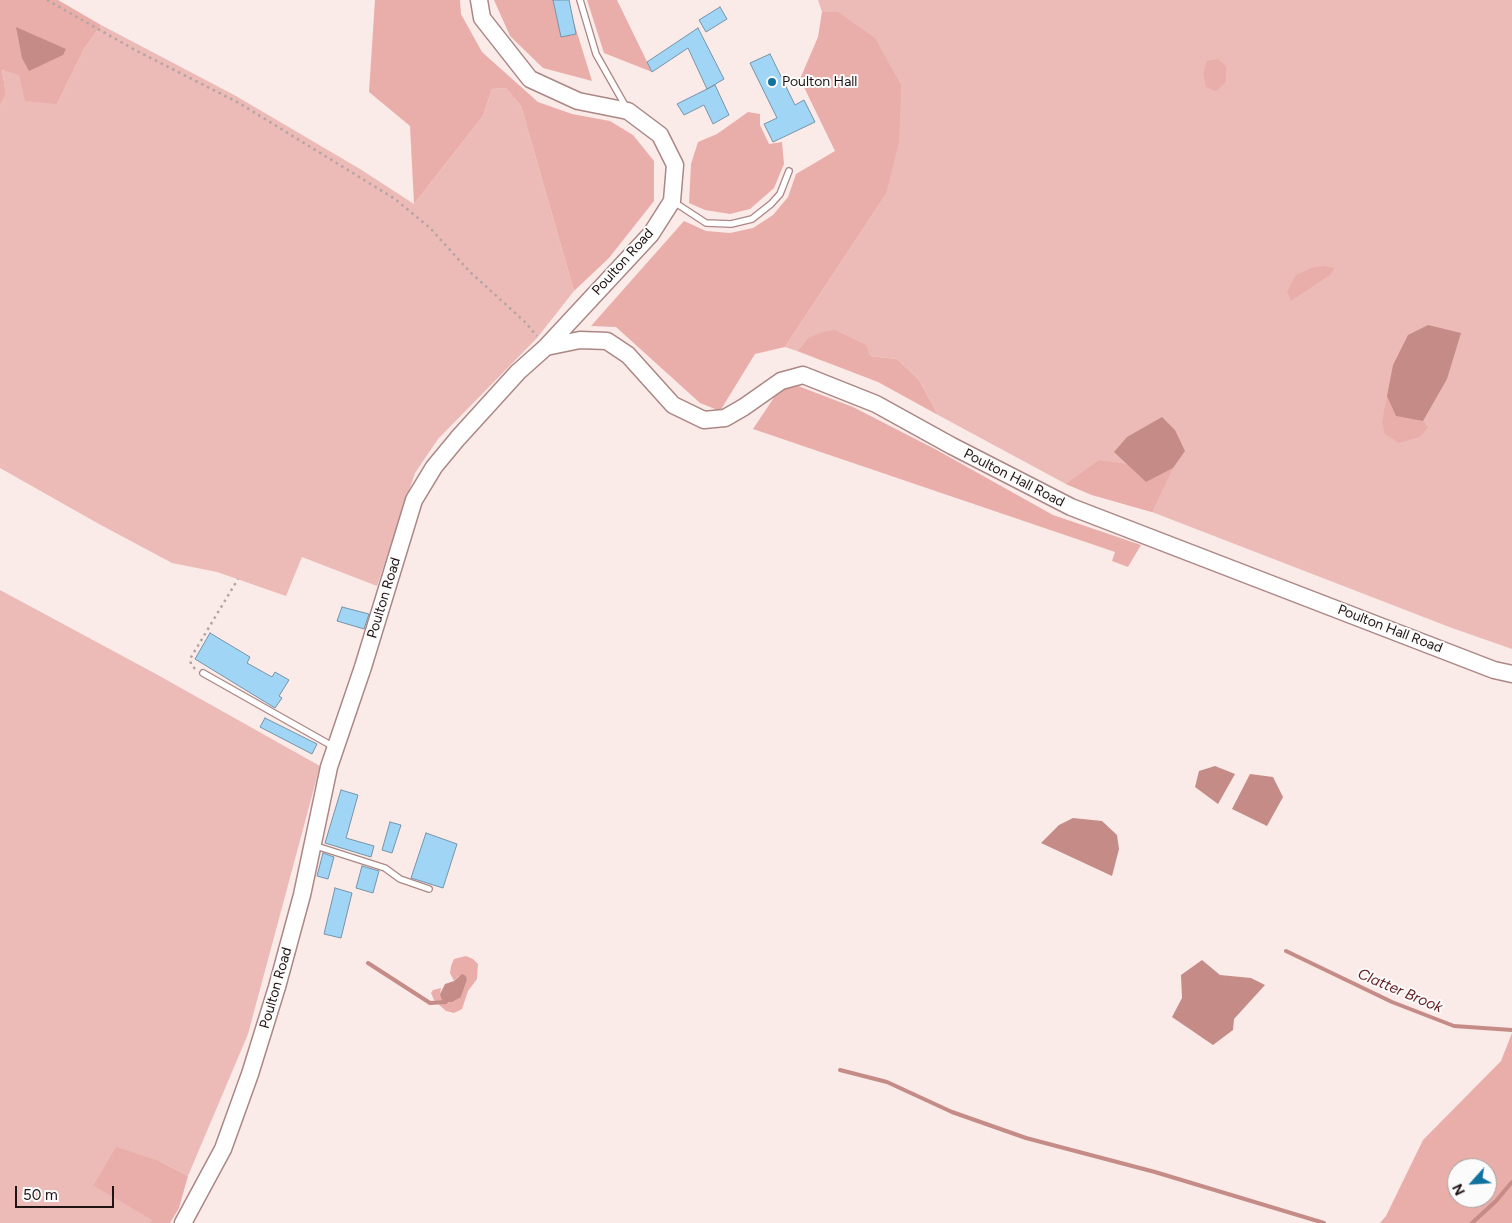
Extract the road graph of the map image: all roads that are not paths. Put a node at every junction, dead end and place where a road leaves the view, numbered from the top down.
1 (479, 0) edge
2 (580, 0) edge
3 (628, 111) junction
4 (789, 171) dead end
5 (672, 201) junction
6 (546, 347) junction
7 (203, 673) road end
8 (1512, 674) edge
9 (336, 748) junction
10 (312, 845) junction
11 (429, 889) dead end
12 (183, 1223) edge

1 - 3 street, Poulton Road
2 - 3 lane
3 - 5 street, Poulton Road
4 - 5 lane
5 - 6 street, Poulton Road
6 - 8 street, Poulton Hall Road
6 - 9 street, Poulton Road
7 - 9 lane
9 - 10 street, Poulton Road
10 - 11 lane
10 - 12 street, Poulton Road

